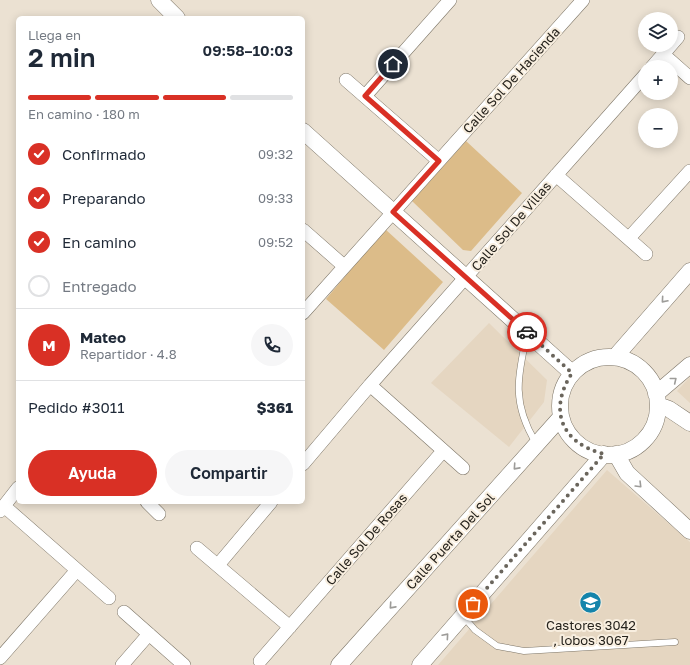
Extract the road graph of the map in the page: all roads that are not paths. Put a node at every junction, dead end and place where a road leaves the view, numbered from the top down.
1 (159, 0) edge
2 (450, 0) edge
3 (583, 0) edge
4 (175, 16) edge
5 (663, 54) joint
6 (658, 60) edge
7 (690, 78) edge
8 (346, 80) dead end
9 (638, 83) edge
10 (365, 96) junction
11 (305, 133) edge
12 (439, 161) junction
13 (690, 171) edge
14 (556, 175) junction
15 (393, 212) junction
16 (305, 232) edge
17 (629, 238) junction
18 (646, 254) dead end
19 (344, 266) junction
20 (690, 271) edge
21 (466, 276) junction
22 (305, 311) edge
23 (528, 333) junction
24 (615, 357) junction
25 (690, 365) edge
26 (572, 373) junction
27 (370, 385) junction
28 (657, 399) junction
29 (561, 417) junction
30 (690, 423) edge
31 (537, 444) junction
32 (443, 451) junction
33 (610, 454) junction
34 (305, 462) edge
35 (463, 468) dead end
36 (16, 490) edge
37 (150, 504) edge
38 (269, 504) edge
39 (2, 508) edge
40 (159, 514) dead end
41 (690, 531) edge
42 (197, 548) dead end
43 (218, 565) junction
44 (77, 570) junction
45 (110, 598) dead end
46 (124, 612) dead end
47 (463, 616) junction
48 (290, 627) junction
49 (149, 634) junction
50 (674, 642) dead end
51 (0, 658) edge
52 (260, 661) dead end
53 (122, 665) edge
54 (184, 665) edge
55 (340, 665) edge
56 (420, 665) edge

1 - 4 street
2 - 10 street
3 - 12 street, Calle Sol De Hacienda
5 - 6 street
5 - 7 street
8 - 10 street
9 - 14 street, Calle Sol De Villas
10 - 12 street
11 - 15 street
12 - 15 street, Calle Sol De Hacienda
13 - 17 street
14 - 17 street, Calle Sol De Villas
14 - 21 street, Calle Sol De Villas
15 - 19 street, Calle Sol De Hacienda
15 - 21 street
16 - 19 street
17 - 18 street, Calle Sol De Villas
19 - 22 street, Calle Sol De Hacienda
20 -> 24 street
21 - 23 street
21 - 27 street
23 - 26 street
23 - 31 lane
24 - 26 street
24 - 28 street
28 -> 25 street
26 - 29 street
27 - 32 street
27 - 34 street
28 - 30 street
28 - 33 street
29 - 31 street, Calle Puerta Del Sol
29 - 33 street
31 -> 55 street, Calle Puerta Del Sol
32 - 35 street
32 - 48 street, Calle Sol De Rosas
33 -> 41 street
33 - 47 street
36 - 39 street
37 - 40 street
38 - 43 street
39 - 44 street
42 - 43 street
43 - 48 street
44 - 45 street
44 - 51 street
46 - 49 street
47 - 50 lane
56 -> 47 street
48 - 52 street, Calle Sol De Rosas
49 - 53 street
49 - 54 street

